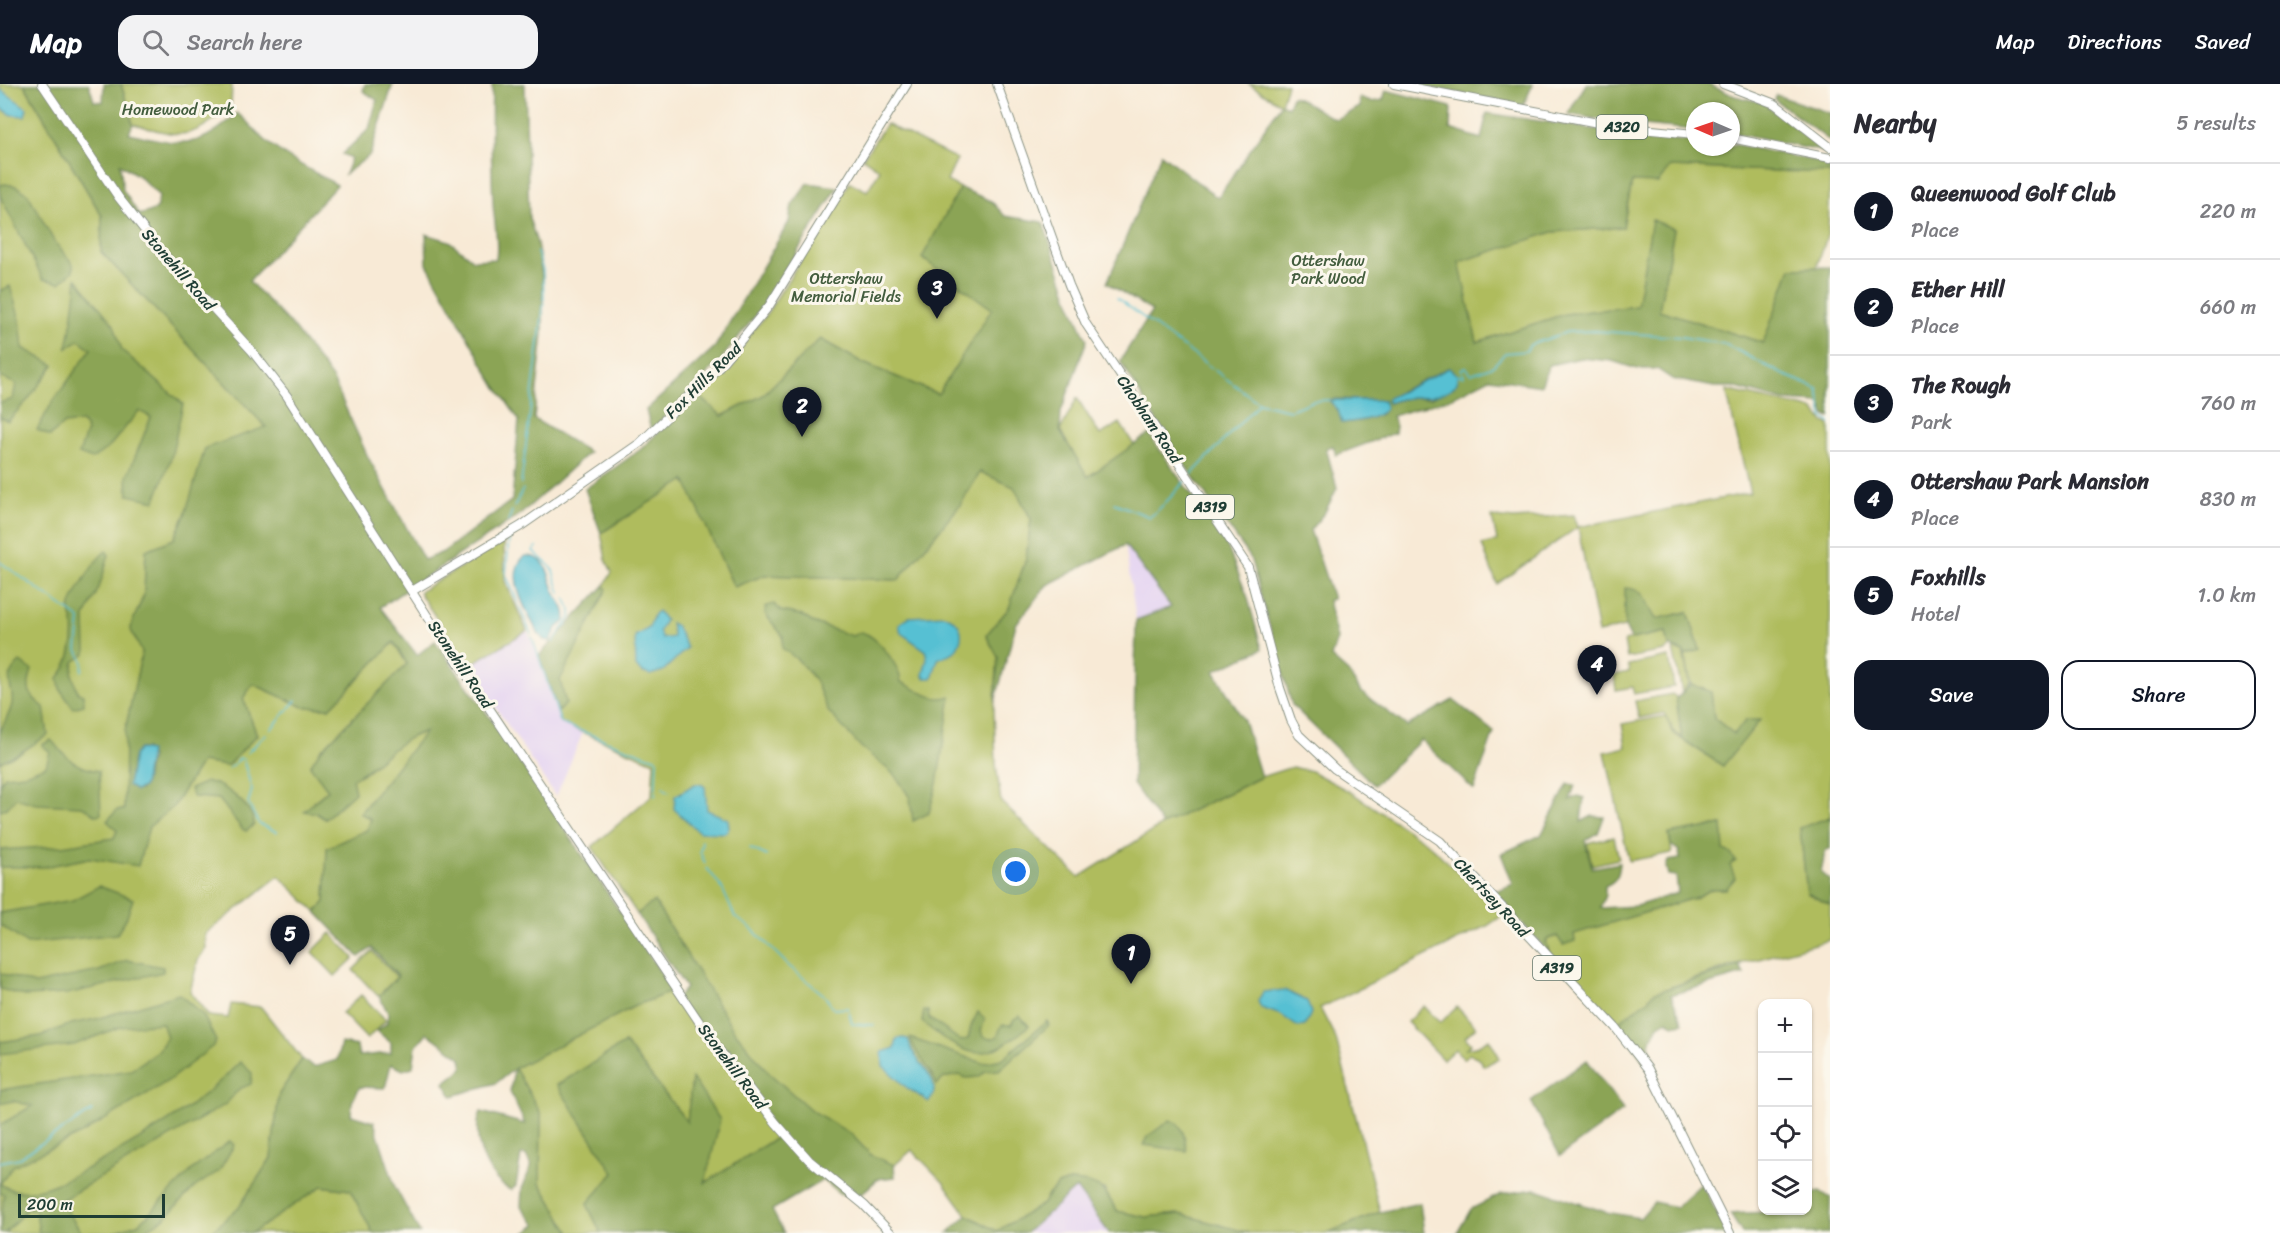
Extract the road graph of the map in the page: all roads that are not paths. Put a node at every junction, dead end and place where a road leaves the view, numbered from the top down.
1 (42, 84) edge
2 (907, 84) edge
3 (997, 84) edge
4 (1394, 84) edge
5 (1723, 84) edge
6 (1686, 134) edge
7 (1740, 140) edge
8 (1830, 147) edge
9 (1830, 158) edge
10 (412, 591) junction
11 (1310, 748) joint
12 (891, 1233) edge
13 (1730, 1233) edge

1 - 10 street, Stonehill Road
2 - 10 street, Fox Hills Road
3 - 11 main road, Chobham Road / A319
4 - 6 main road, A320
5 - 8 street
7 - 9 main road
10 - 12 street, Stonehill Road
11 - 13 main road, Chertsey Road / A319

